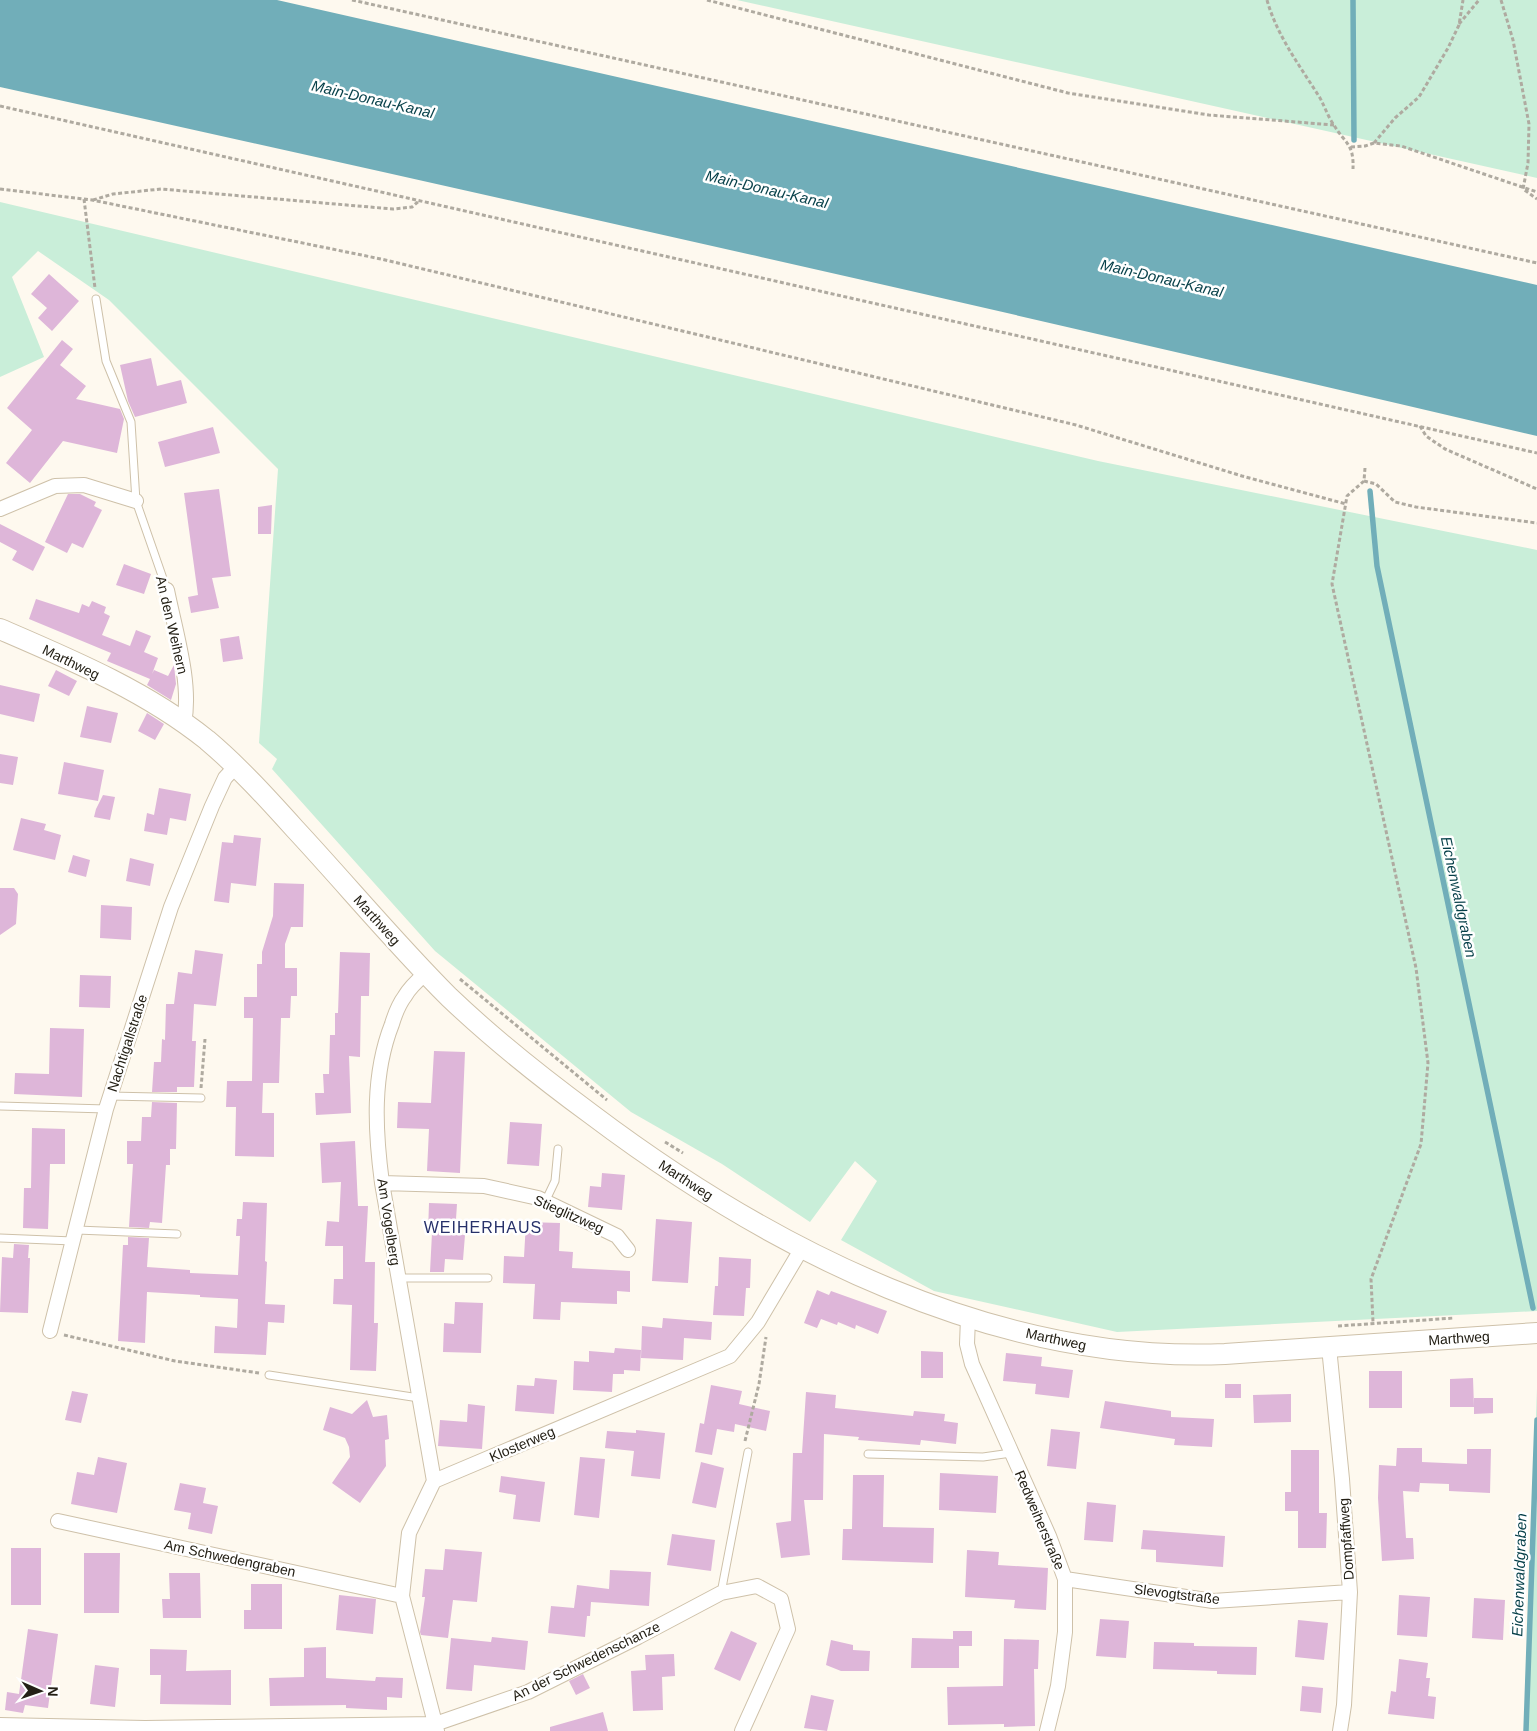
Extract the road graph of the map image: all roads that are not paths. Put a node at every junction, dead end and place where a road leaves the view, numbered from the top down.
1 (96, 299) road end
2 (136, 501) junction
3 (0, 509) edge
4 (167, 590) joint
5 (0, 629) edge
6 (184, 723) junction
7 (236, 766) junction
8 (426, 973) junction
9 (200, 1098) road end
10 (108, 1102) junction
11 (0, 1106) edge
12 (558, 1148) dead end
13 (382, 1183) junction
14 (545, 1202) junction
15 (178, 1234) dead end
16 (75, 1236) junction
17 (0, 1238) edge
18 (802, 1248) junction
19 (628, 1250) dead end
20 (398, 1278) junction
21 (488, 1278) dead end
22 (968, 1318) junction
23 (50, 1331) road end
24 (1537, 1333) edge
25 (1329, 1347) junction
26 (269, 1374) road end
27 (420, 1398) junction
28 (748, 1452) road end
29 (1011, 1453) junction
30 (868, 1454) dead end
31 (434, 1481) junction
32 (58, 1521) dead end
33 (1065, 1579) junction
34 (1350, 1592) junction
35 (721, 1593) junction
36 (402, 1596) junction
37 (0, 1725) edge
38 (436, 1728) edge
39 (144, 1730) edge
40 (742, 1731) edge
41 (1046, 1731) edge
42 (1340, 1731) edge

1 - 2 lane, An den Weihern
2 - 3 street
2 - 4 lane, An den Weihern
4 - 6 street, An den Weihern
5 - 6 main road, Marthweg
6 - 7 main road, Marthweg
7 - 8 main road, Marthweg
7 - 10 street, Nachtigallstraße
8 - 13 street, Am Vogelberg
8 - 18 main road, Marthweg
9 - 10 lane
10 - 11 lane
10 - 16 street, Nachtigallstraße
12 - 14 lane
13 - 14 street, Stieglitzweg
13 - 20 street, Am Vogelberg
14 - 19 street, Stieglitzweg
15 - 16 lane
16 - 17 lane
16 - 23 street, Nachtigallstraße
18 - 22 main road, Marthweg
18 - 31 street, Klosterweg
20 - 21 lane
20 - 27 street, Am Vogelberg
22 - 25 main road, Marthweg
22 - 29 street, Redweiherstraße
24 - 25 main road, Marthweg
25 - 34 street, Dompfaffweg
26 - 27 lane
27 - 31 street, Am Vogelberg
28 - 35 lane
29 - 30 lane
29 - 33 street, Redweiherstraße
31 - 36 street
32 - 36 street, Am Schwedengraben
33 - 34 street, Slevogtstraße
33 - 41 street, Redweiherstraße
34 - 42 street, Dompfaffweg
35 - 38 street, An der Schwedenschanze
35 - 40 street, An der Schwedenschanze
36 - 38 street
37 - 39 street, An der Schwedenschanze
38 - 39 street, An der Schwedenschanze

